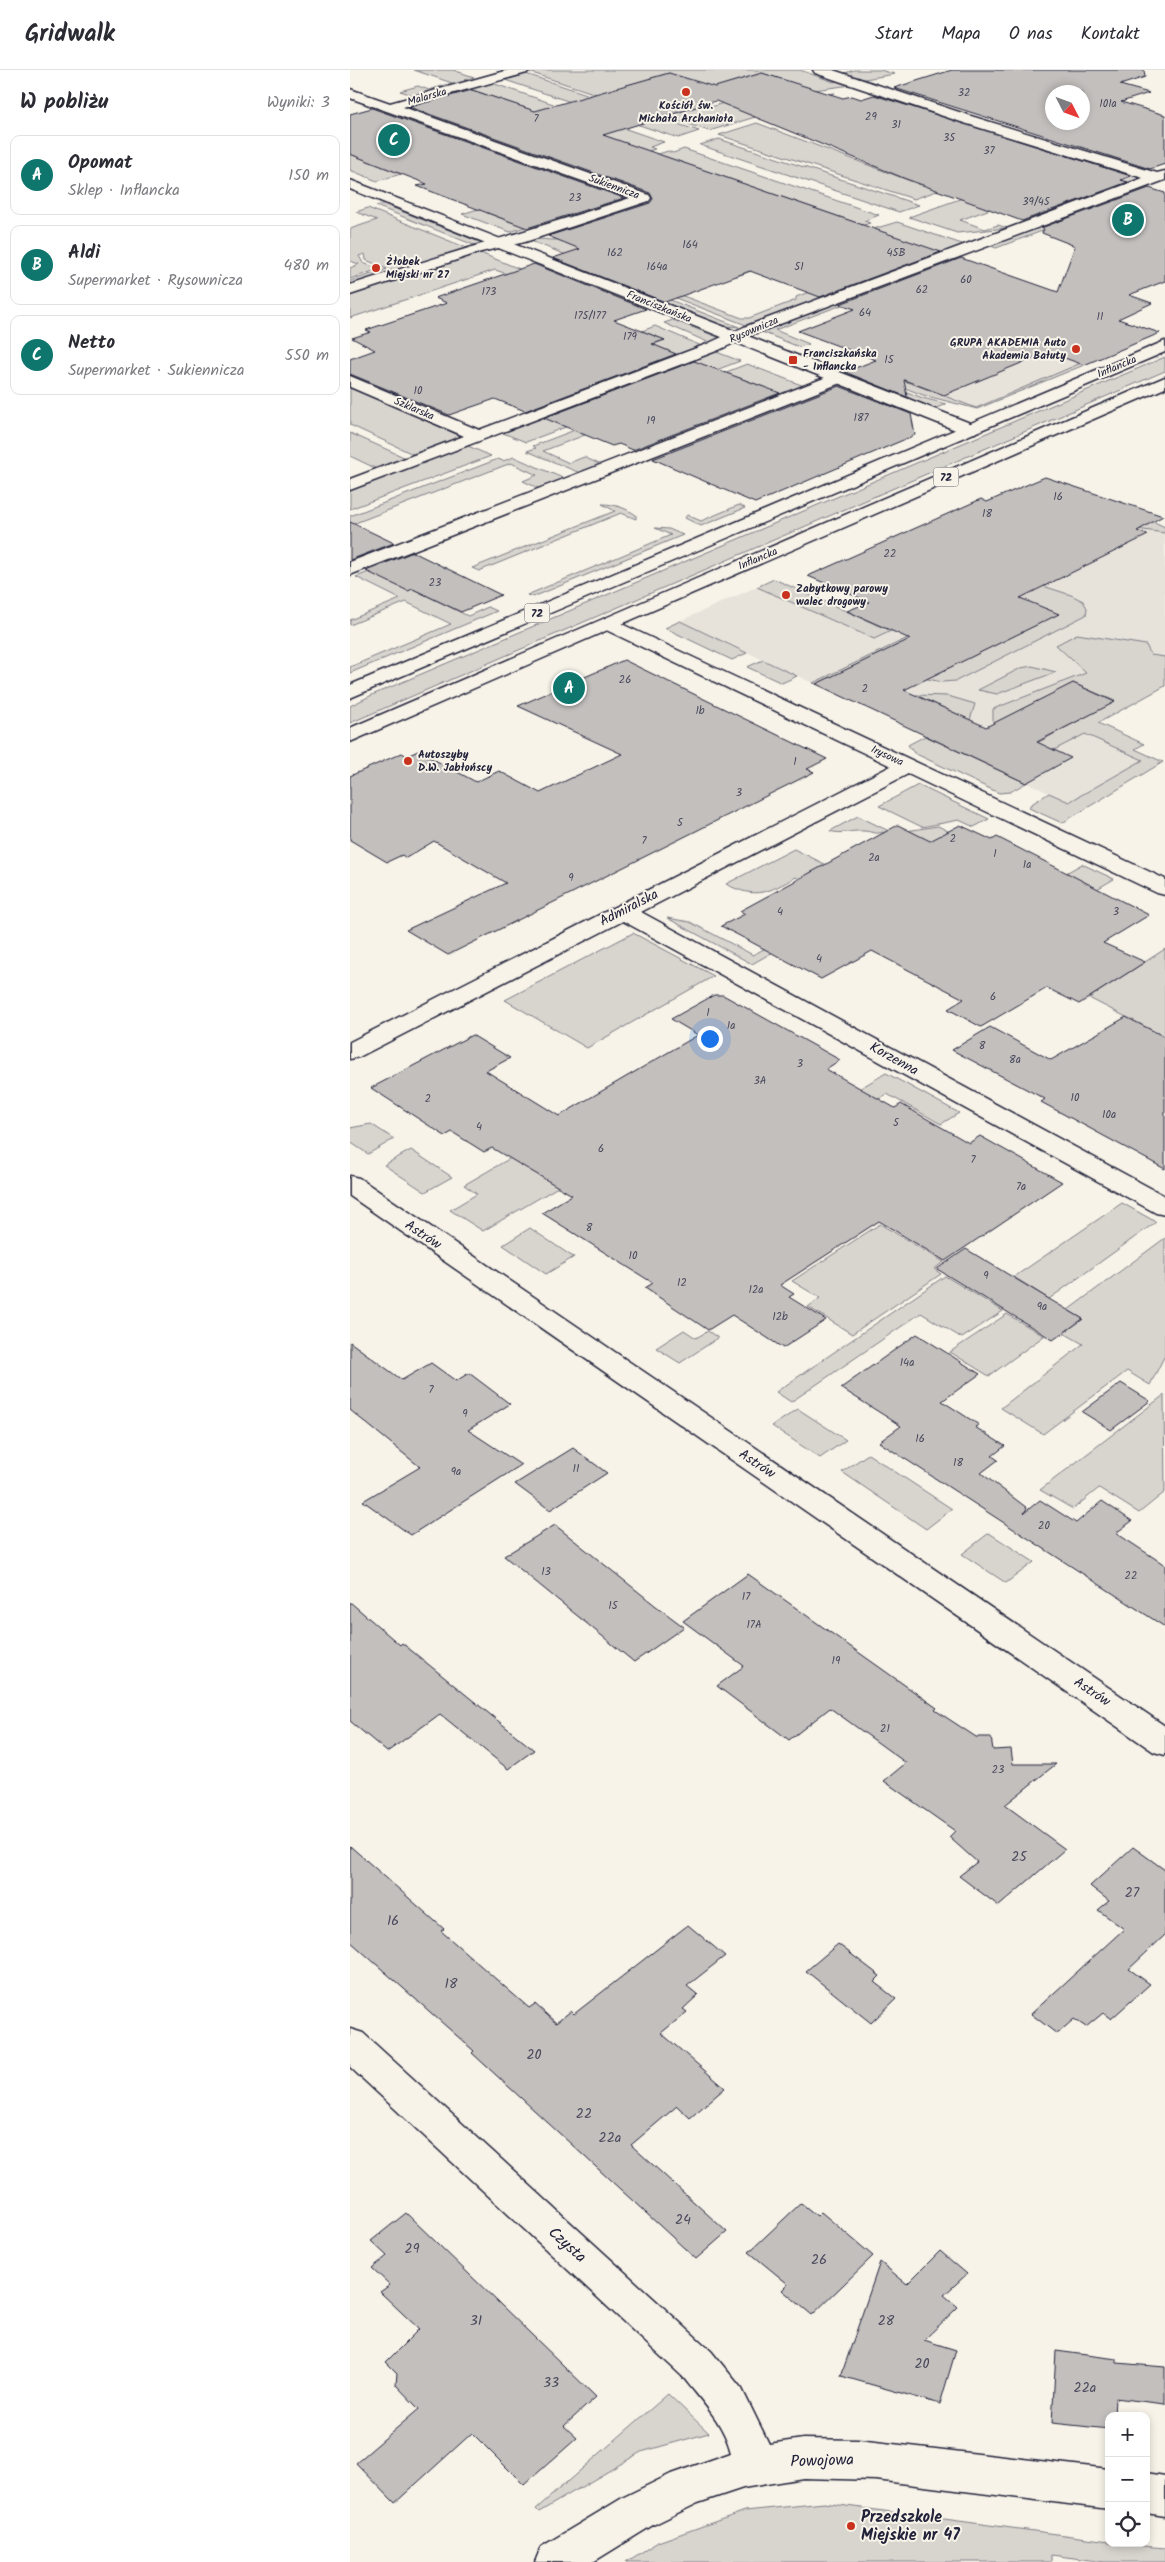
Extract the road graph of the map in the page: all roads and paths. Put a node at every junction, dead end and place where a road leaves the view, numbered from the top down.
1 (522, 70) edge
2 (820, 70) edge
3 (350, 93) edge
4 (390, 107) junction
5 (1162, 176) edge
6 (350, 184) edge
7 (499, 244) junction
8 (350, 290) edge
9 (735, 337) junction
10 (1165, 346) edge
11 (838, 378) junction
12 (350, 381) edge
13 (1165, 382) edge
14 (969, 430) junction
15 (479, 436) junction
16 (350, 484) edge
17 (350, 570) edge
18 (609, 624) junction
19 (350, 692) edge
20 (350, 736) edge
21 (908, 766) junction
22 (1165, 888) edge
23 (622, 911) junction
24 (350, 1052) edge
25 (350, 1184) edge
26 (1165, 1207) edge
27 (1165, 1743) edge
28 (350, 2044) edge
29 (755, 2467) junction
30 (1105, 2489) edge
31 (1150, 2494) edge
32 (1165, 2496) edge
33 (556, 2562) edge

1 - 4 street, Malarska
2 - 5 street, Rysownicza
3 - 4 street, Sukiennicza
4 - 7 street, Sukiennicza
5 - 9 street, Rysownicza
6 - 7 street, Franciszkańska
7 - 8 street, Sukiennicza
7 - 9 street, Franciszkańska
9 - 11 street, Franciszkańska
9 - 15 street, Rysownicza
10 - 14 street, Inflancka / 72
11 - 14 street, Franciszkańska
11 - 17 street
12 - 15 street, Szklarska
13 - 18 street, Inflancka / 72
14 - 19 street, Inflancka / 72
15 - 16 street, Rysownicza
18 - 20 street, Inflancka / 72
18 - 21 street, Irysowa
21 - 22 street, Irysowa
21 - 23 street, Admiralska
23 - 24 street, Admiralska
23 - 26 street, Korzenna
25 - 27 street, Astrów
28 - 29 street, Czysta
29 - 30 street, Powojowa
29 - 33 street, Powojowa
31 - 32 street

